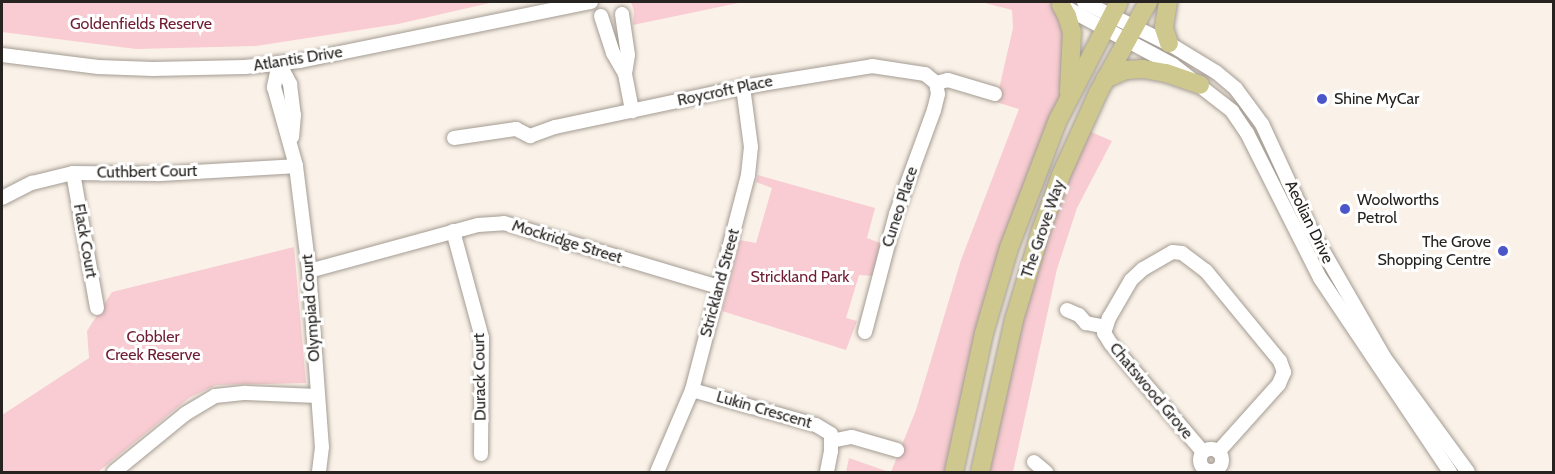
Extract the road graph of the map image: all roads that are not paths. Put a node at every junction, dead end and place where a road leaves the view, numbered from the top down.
1 (591, 2) edge
2 (630, 2) edge
3 (1084, 2) edge
4 (1148, 2) edge
5 (1168, 2) edge
6 (1057, 3) edge
7 (622, 14) junction
8 (1112, 15) edge
9 (601, 16) junction
10 (1130, 32) junction
11 (1169, 43) junction
12 (2, 55) edge
13 (279, 63) junction
14 (625, 74) junction
15 (1105, 80) junction
16 (936, 83) junction
17 (1200, 85) junction
18 (743, 87) junction
19 (995, 94) dead end
20 (1068, 99) junction
21 (632, 111) junction
22 (454, 138) dead end
23 (296, 166) junction
24 (73, 173) junction
25 (2, 198) edge
26 (453, 231) junction
27 (309, 271) junction
28 (719, 287) junction
29 (97, 308) dead end
30 (1066, 310) dead end
31 (1106, 327) junction
32 (864, 332) dead end
33 (692, 390) junction
34 (318, 396) junction
35 (831, 441) junction
36 (897, 450) dead end
37 (1203, 452) junction
38 (1218, 452) junction
39 (481, 454) dead end
40 (1034, 462) dead end
41 (1200, 470) edge
42 (1222, 470) edge
43 (114, 472) edge
44 (319, 472) edge
45 (657, 472) edge
46 (827, 472) edge
47 (954, 472) edge
48 (980, 472) edge
49 (1046, 472) edge
50 (1450, 472) edge
51 (1468, 472) edge

1 - 9 street
1 - 13 street, Atlantis Drive
2 - 7 street
3 - 8 street
4 - 10 main road, The Grove Way
5 - 11 main road
6 - 8 street
6 - 20 main road
7 - 9 street
7 - 14 street
8 - 10 street, Aeolian Drive
8 - 20 main road, The Grove Way
9 - 14 street
10 - 11 street, Aeolian Drive
10 - 15 main road, The Grove Way
10 - 17 street, Aeolian Drive
11 - 51 street, Aeolian Drive
12 - 13 street, Atlantis Drive
13 - 23 street, Olympiad Court
14 - 21 street
15 - 17 main road
15 - 48 main road, The Grove Way
16 - 18 street, Roycroft Place
16 - 19 street, Roycroft Place
16 - 32 street, Cuneo Place
17 - 50 street, Aeolian Drive
18 - 21 street, Roycroft Place
18 - 28 street, Strickland Street
20 - 47 main road, The Grove Way
21 - 22 street, Roycroft Place
23 - 24 street, Cuthbert Court
23 - 27 street, Olympiad Court
24 - 25 street, Cuthbert Court
24 - 29 street, Flack Court
26 - 27 street, Mockridge Street
26 - 28 street, Mockridge Street
26 - 39 street, Durack Court
27 - 34 street, Olympiad Court
28 - 33 street, Strickland Street
30 - 31 street, Chatswood Grove
31 - 37 street, Chatswood Grove
31 - 38 street, Chatswood Grove
33 - 35 street, Lukin Crescent
33 - 45 street, Strickland Street
34 - 43 street
34 - 44 street, Olympiad Court
35 - 36 street
35 - 46 street, Lukin Crescent
37 - 38 street
37 - 41 street
38 - 42 street
40 - 49 street
41 - 42 street

